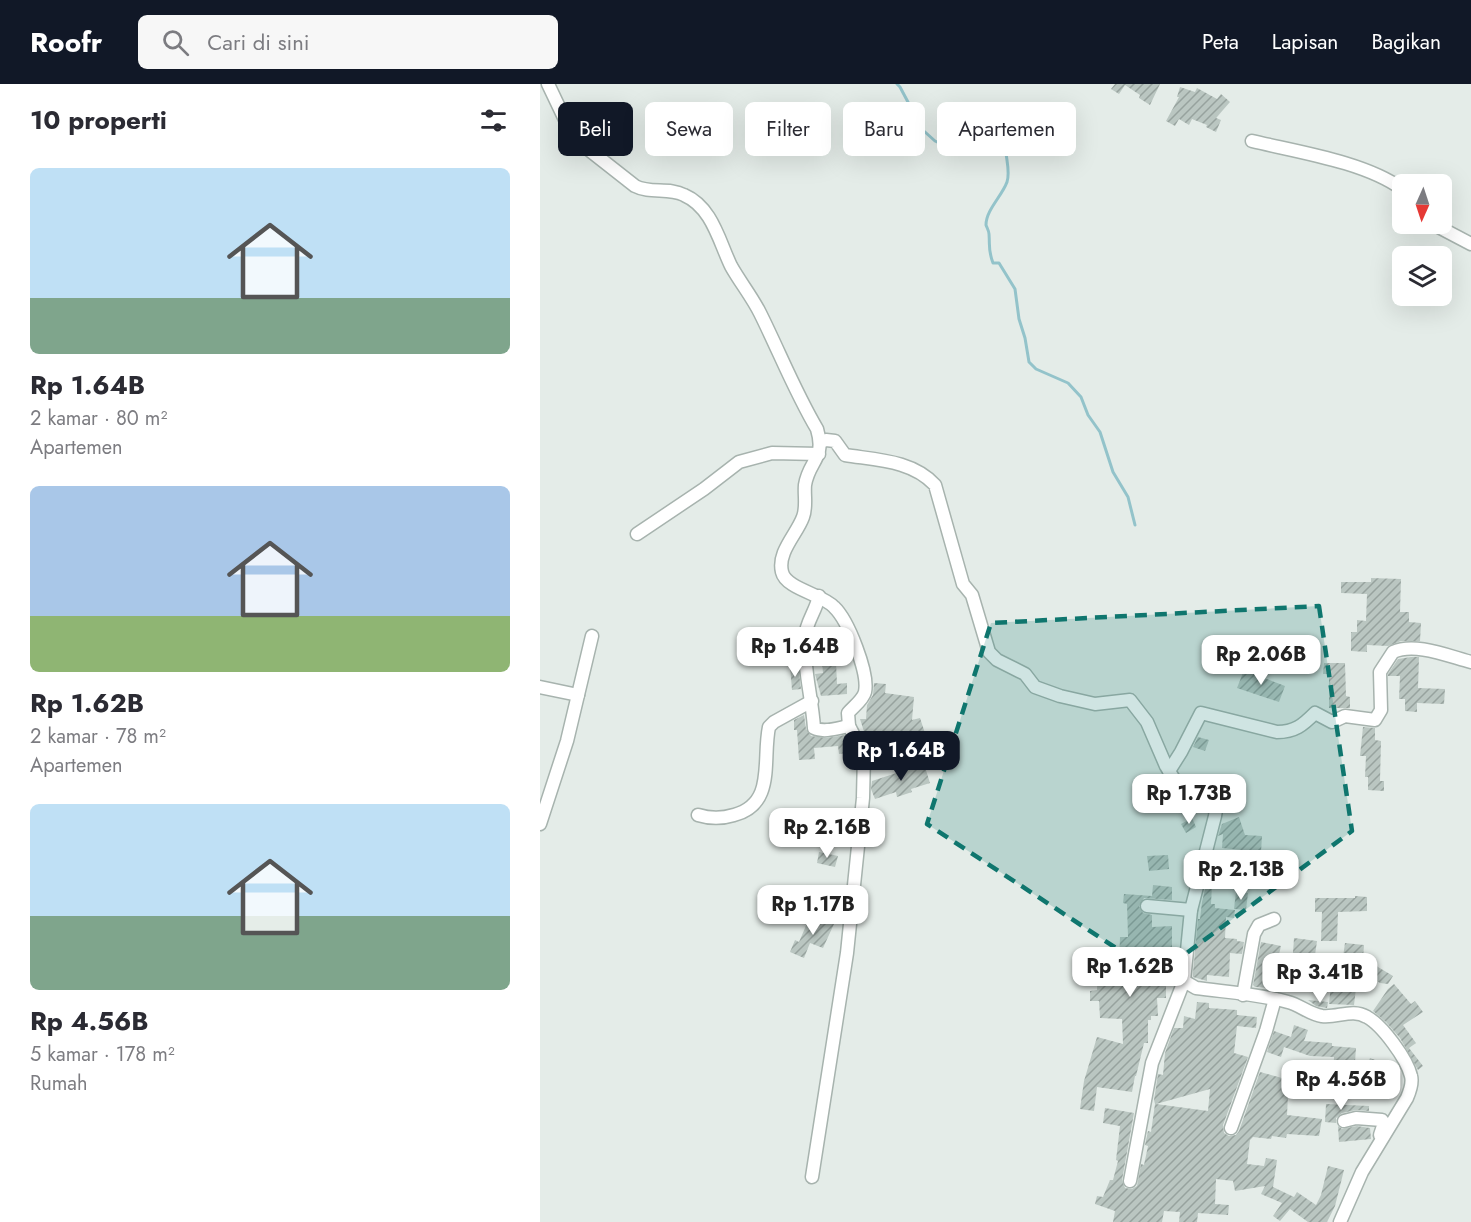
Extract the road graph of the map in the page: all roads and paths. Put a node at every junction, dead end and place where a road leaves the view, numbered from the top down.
1 (548, 84) edge
2 (1252, 141) dead end
3 (1392, 182) edge
4 (1452, 234) edge
5 (1471, 244) edge
6 (820, 448) junction
7 (637, 534) dead end
8 (819, 596) junction
9 (592, 636) dead end
10 (1471, 662) edge
11 (540, 687) edge
12 (578, 695) junction
13 (812, 701) junction
14 (849, 726) junction
15 (1167, 769) junction
16 (698, 816) dead end
17 (540, 824) edge
18 (1147, 906) dead end
19 (1191, 910) junction
20 (1274, 919) dead end
21 (1184, 981) junction
22 (1243, 995) junction
23 (1275, 999) junction
24 (1344, 1121) dead end
25 (1231, 1128) dead end
26 (1378, 1142) junction
27 (812, 1177) dead end
28 (1130, 1181) dead end
29 (1340, 1222) edge

1 - 6 street
2 - 3 street
4 - 5 street
6 - 7 street
6 - 8 street
6 - 15 street
8 - 13 street
8 - 14 street
9 - 12 street
10 - 15 street
11 - 12 street
12 - 17 street
13 - 14 street
13 - 16 street
14 - 27 street
15 - 19 street
18 - 19 street
19 - 21 street
20 - 22 street
21 - 22 street
21 - 28 street
22 - 23 street
23 - 25 street
23 - 26 street
24 - 26 street
26 - 29 street

